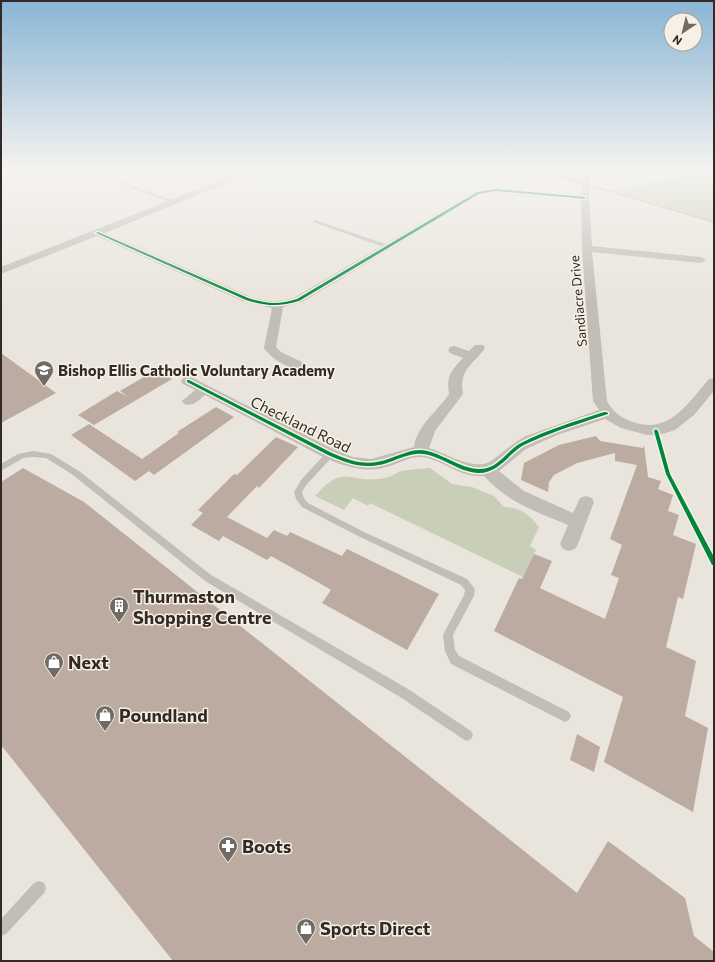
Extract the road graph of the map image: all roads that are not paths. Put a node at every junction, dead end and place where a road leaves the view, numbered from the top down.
1 (144, 214) edge
2 (444, 214) edge
3 (586, 214) edge
4 (687, 214) edge
5 (315, 221) dead end
6 (714, 222) edge
7 (97, 233) junction
8 (389, 247) junction
9 (587, 249) junction
10 (701, 260) dead end
11 (1, 271) edge
12 (278, 305) junction
13 (454, 350) dead end
14 (297, 365) dead end
15 (188, 381) dead end
16 (714, 382) edge
17 (205, 389) junction
18 (189, 401) dead end
19 (606, 413) junction
20 (421, 452) junction
21 (330, 454) junction
22 (1, 468) edge
23 (488, 470) junction
24 (586, 502) dead end
25 (578, 522) junction
26 (569, 544) dead end
27 (564, 716) dead end
28 (467, 735) dead end
29 (39, 888) dead end
30 (1, 929) edge

1 - 7 street
2 - 8 street
3 - 9 street, Sandiacre Drive
4 - 6 lane
5 - 8 lane
7 - 11 street
7 - 12 street
8 - 12 street
9 - 10 street
9 - 19 street, Sandiacre Drive
12 - 14 street
13 - 20 street
15 - 17 street, Checkland Road
16 - 19 street
17 - 18 street
17 - 21 street, Checkland Road
19 - 23 street
20 - 21 street, Checkland Road
20 - 23 street, Checkland Road
21 - 27 lane
22 - 28 lane
23 - 25 street
24 - 25 street
25 - 26 street
29 - 30 lane

